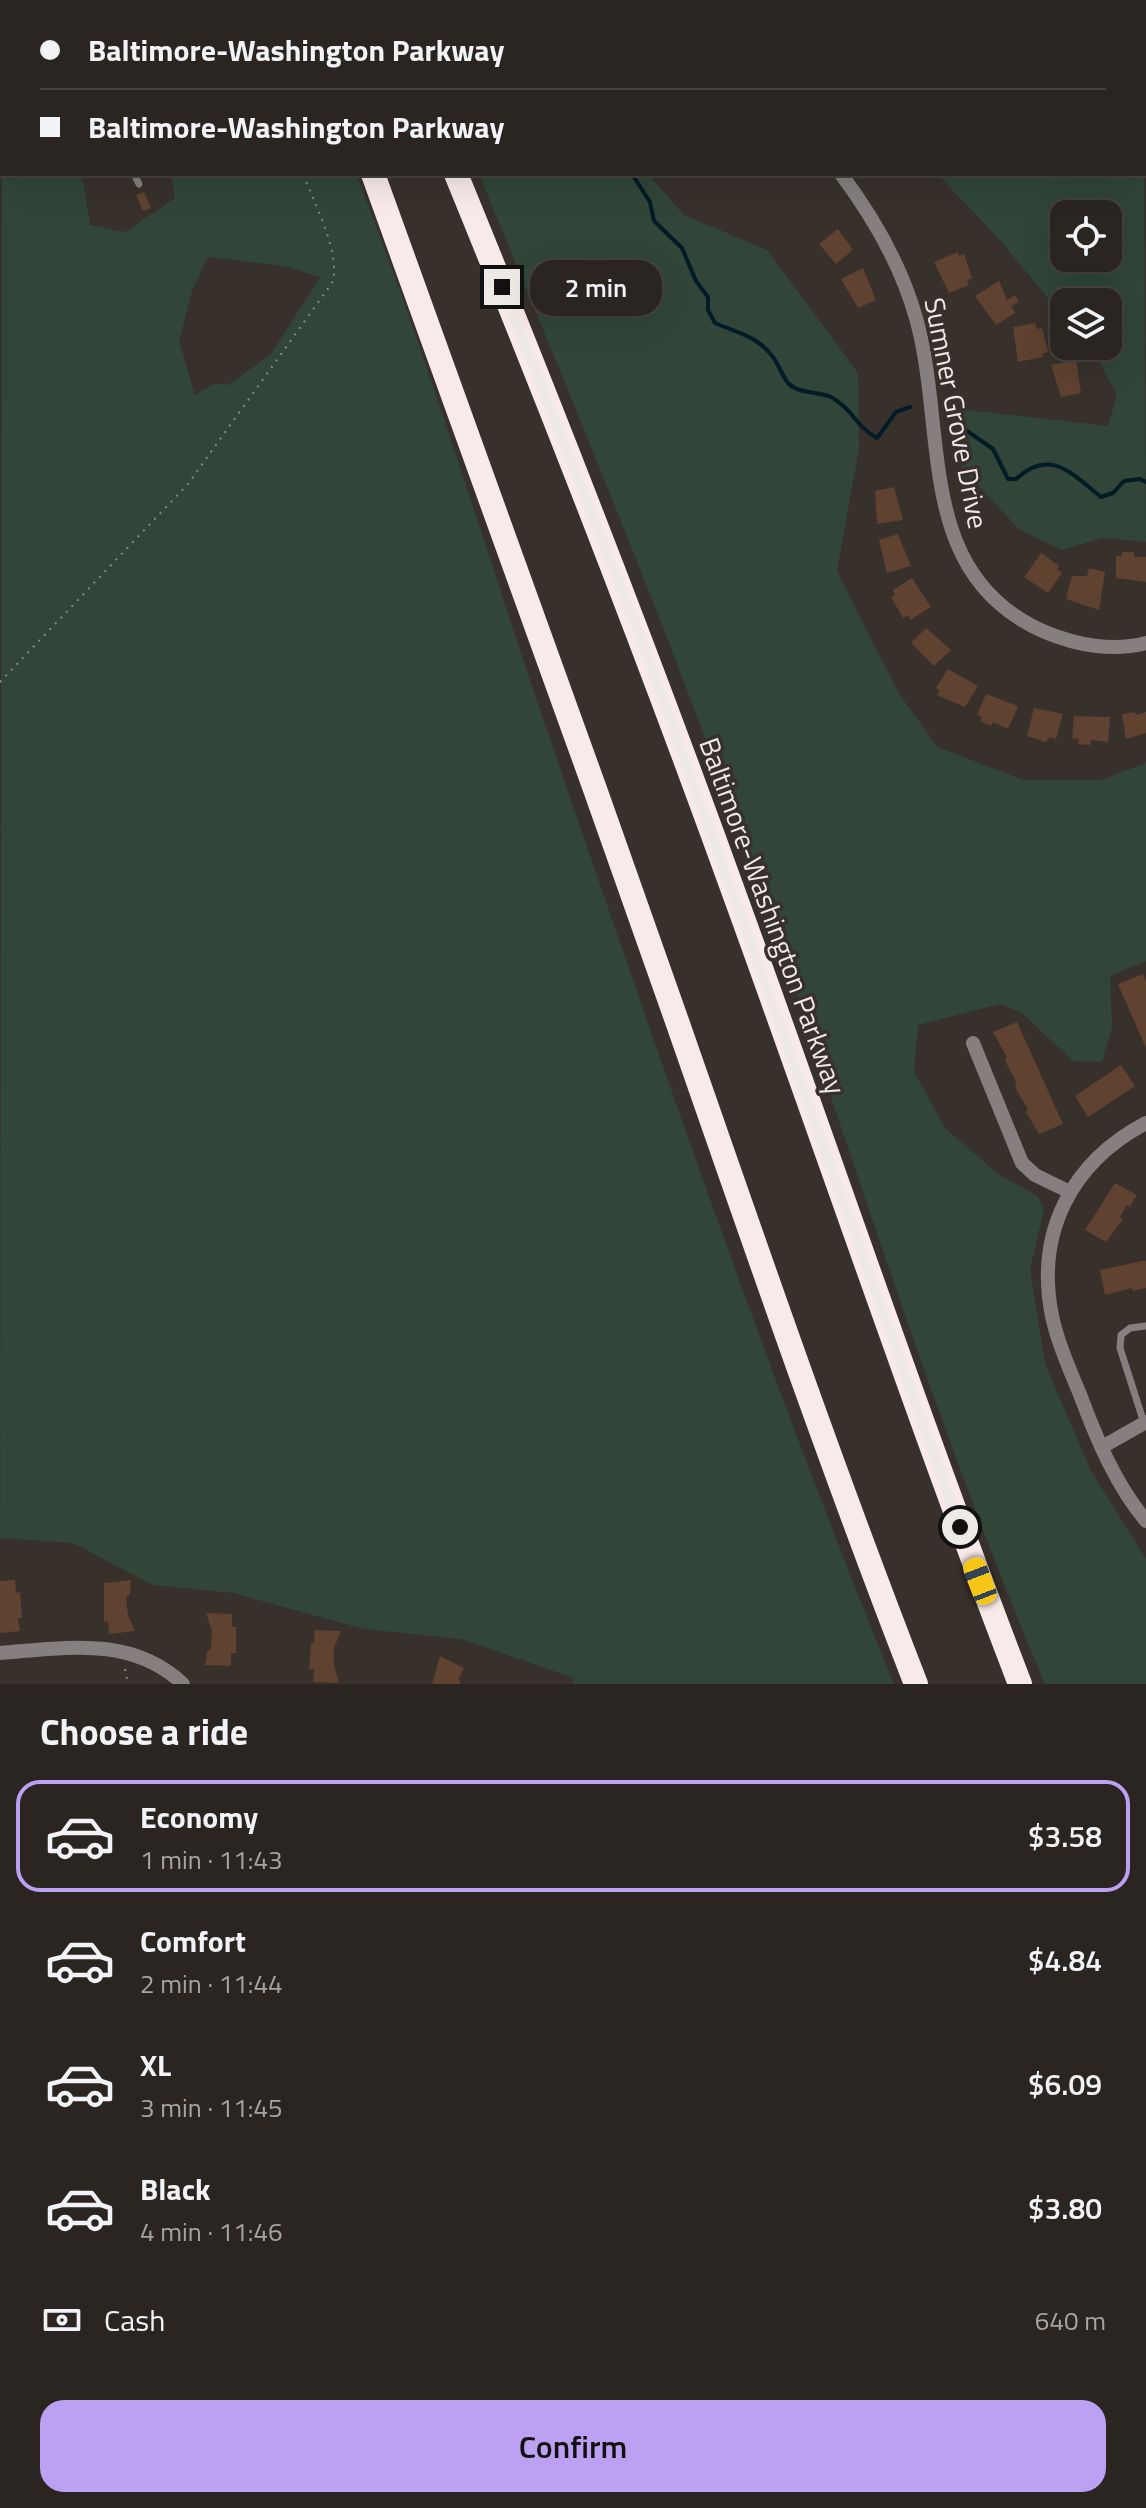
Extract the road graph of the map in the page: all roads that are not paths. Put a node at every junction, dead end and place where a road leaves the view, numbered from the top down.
1 (135, 176) edge
2 (374, 176) edge
3 (457, 176) edge
4 (842, 176) edge
5 (139, 184) dead end
6 (1146, 643) edge
7 (973, 1043) dead end
8 (1146, 1123) edge
9 (1070, 1192) junction
10 (1146, 1326) edge
11 (1145, 1422) edge
12 (1102, 1447) junction
13 (1146, 1521) edge
14 (0, 1653) edge
15 (183, 1684) edge
16 (916, 1684) edge
17 (1020, 1684) edge

1 - 5 lane
2 - 16 highway
3 - 17 highway, Baltimore-Washington Parkway
4 - 6 street, Sumner Grove Drive
7 - 9 street
8 - 9 street
9 - 12 street
10 - 11 lane
11 - 12 street
12 - 13 street
14 - 15 street

